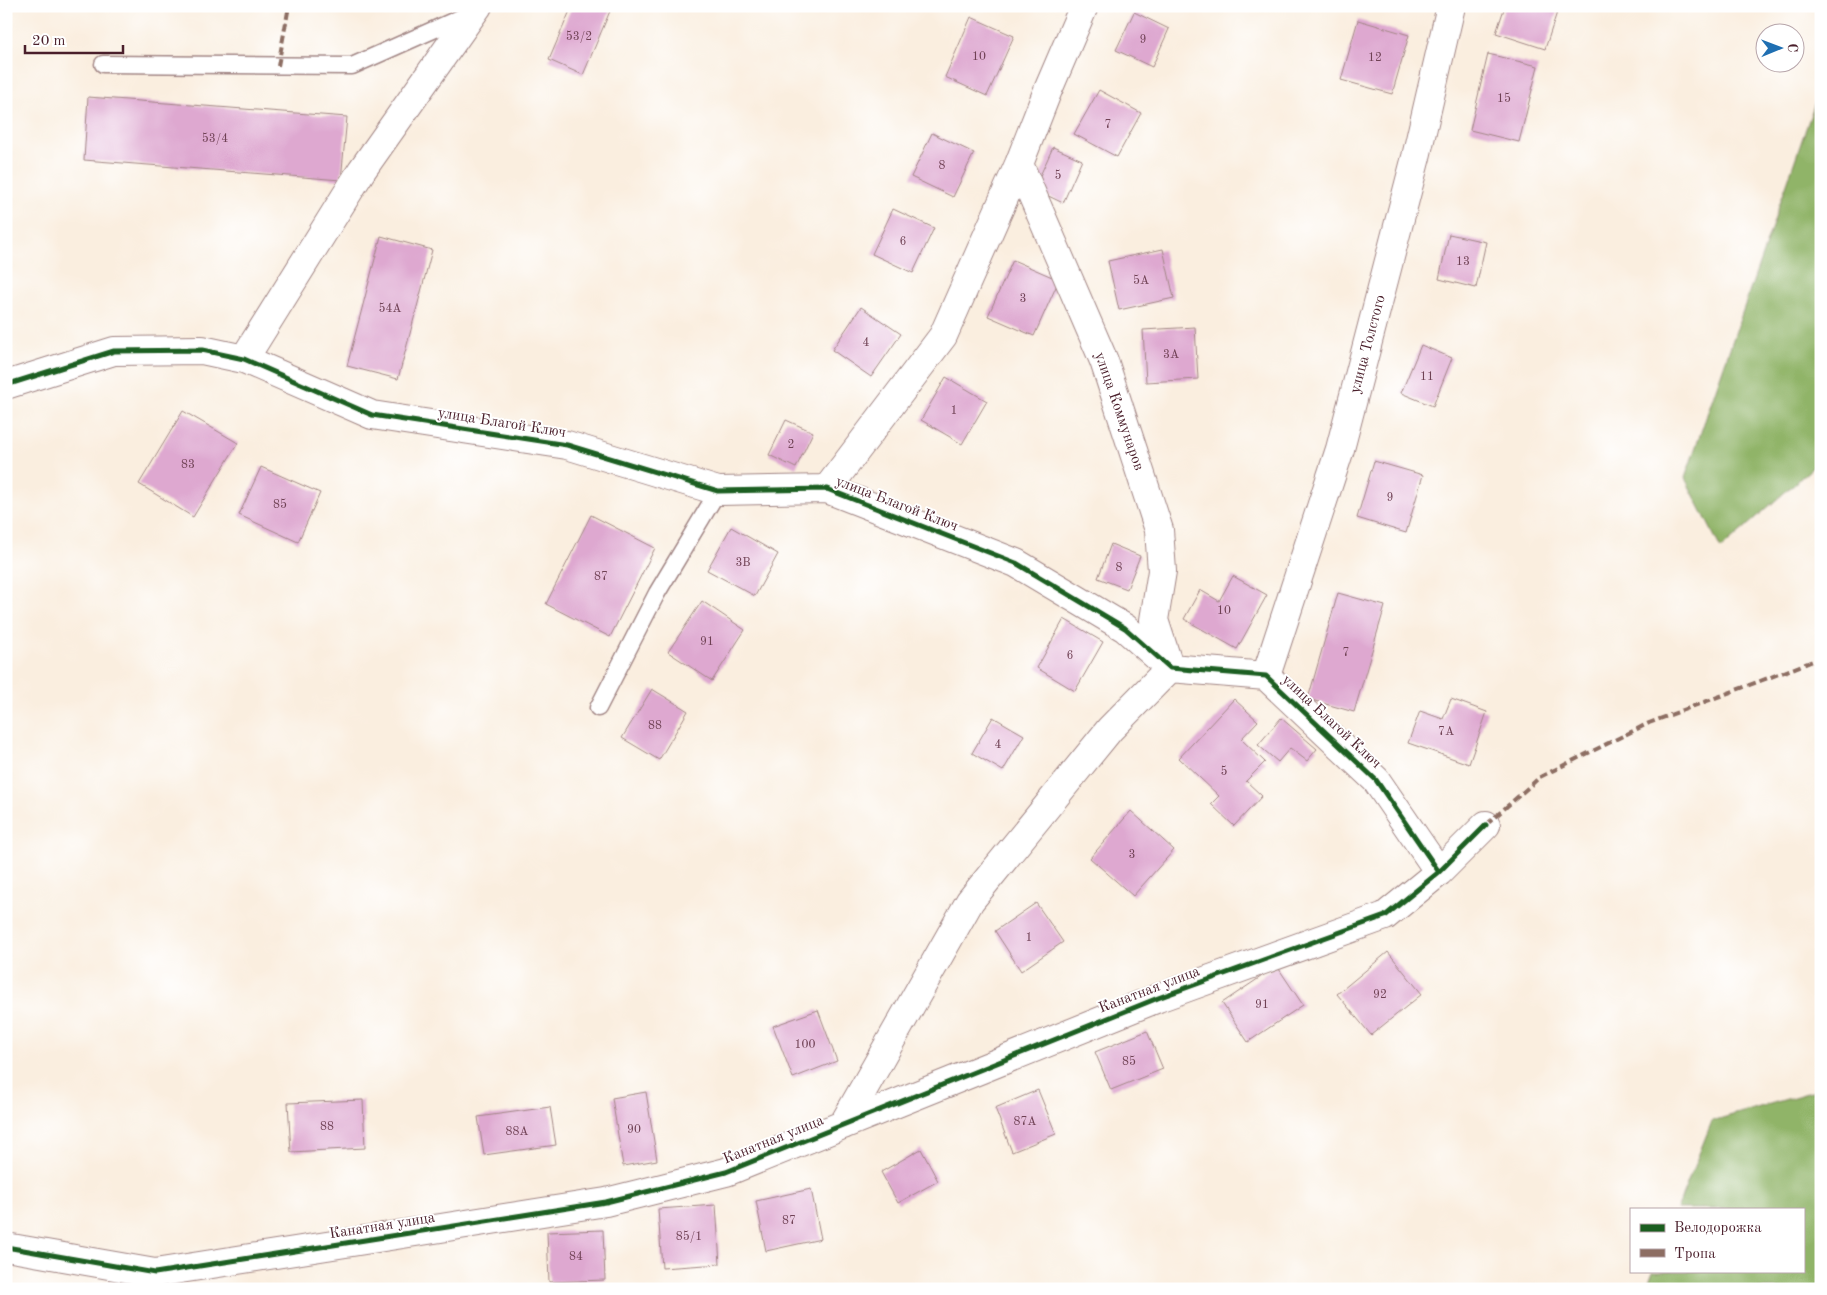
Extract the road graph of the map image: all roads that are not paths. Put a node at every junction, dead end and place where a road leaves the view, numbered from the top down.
1 (1084, 6) edge
2 (1451, 6) edge
3 (476, 9) edge
4 (103, 64) dead end
5 (1019, 164) junction
6 (244, 359) junction
7 (6, 385) edge
8 (827, 489) junction
9 (718, 491) junction
10 (1170, 668) junction
11 (1266, 676) junction
12 (598, 708) dead end
13 (1486, 825) dead end
14 (1439, 872) junction
15 (843, 1124) junction
16 (6, 1247) edge

1 - 5 street
2 - 11 street, улица Толстого
3 - 4 lane
3 - 6 street
5 - 8 street
5 - 10 street, улица Коммунаров
6 - 7 street, улица Благой Ключ
6 - 9 street, улица Благой Ключ
8 - 9 street, улица Благой Ключ
8 - 10 street, улица Благой Ключ
9 - 12 lane
10 - 11 street, улица Благой Ключ
10 - 15 street, Канатная улица
11 - 14 street, улица Благой Ключ
13 - 14 street, Канатная улица
14 - 15 street, Канатная улица
15 - 16 street, Канатная улица

